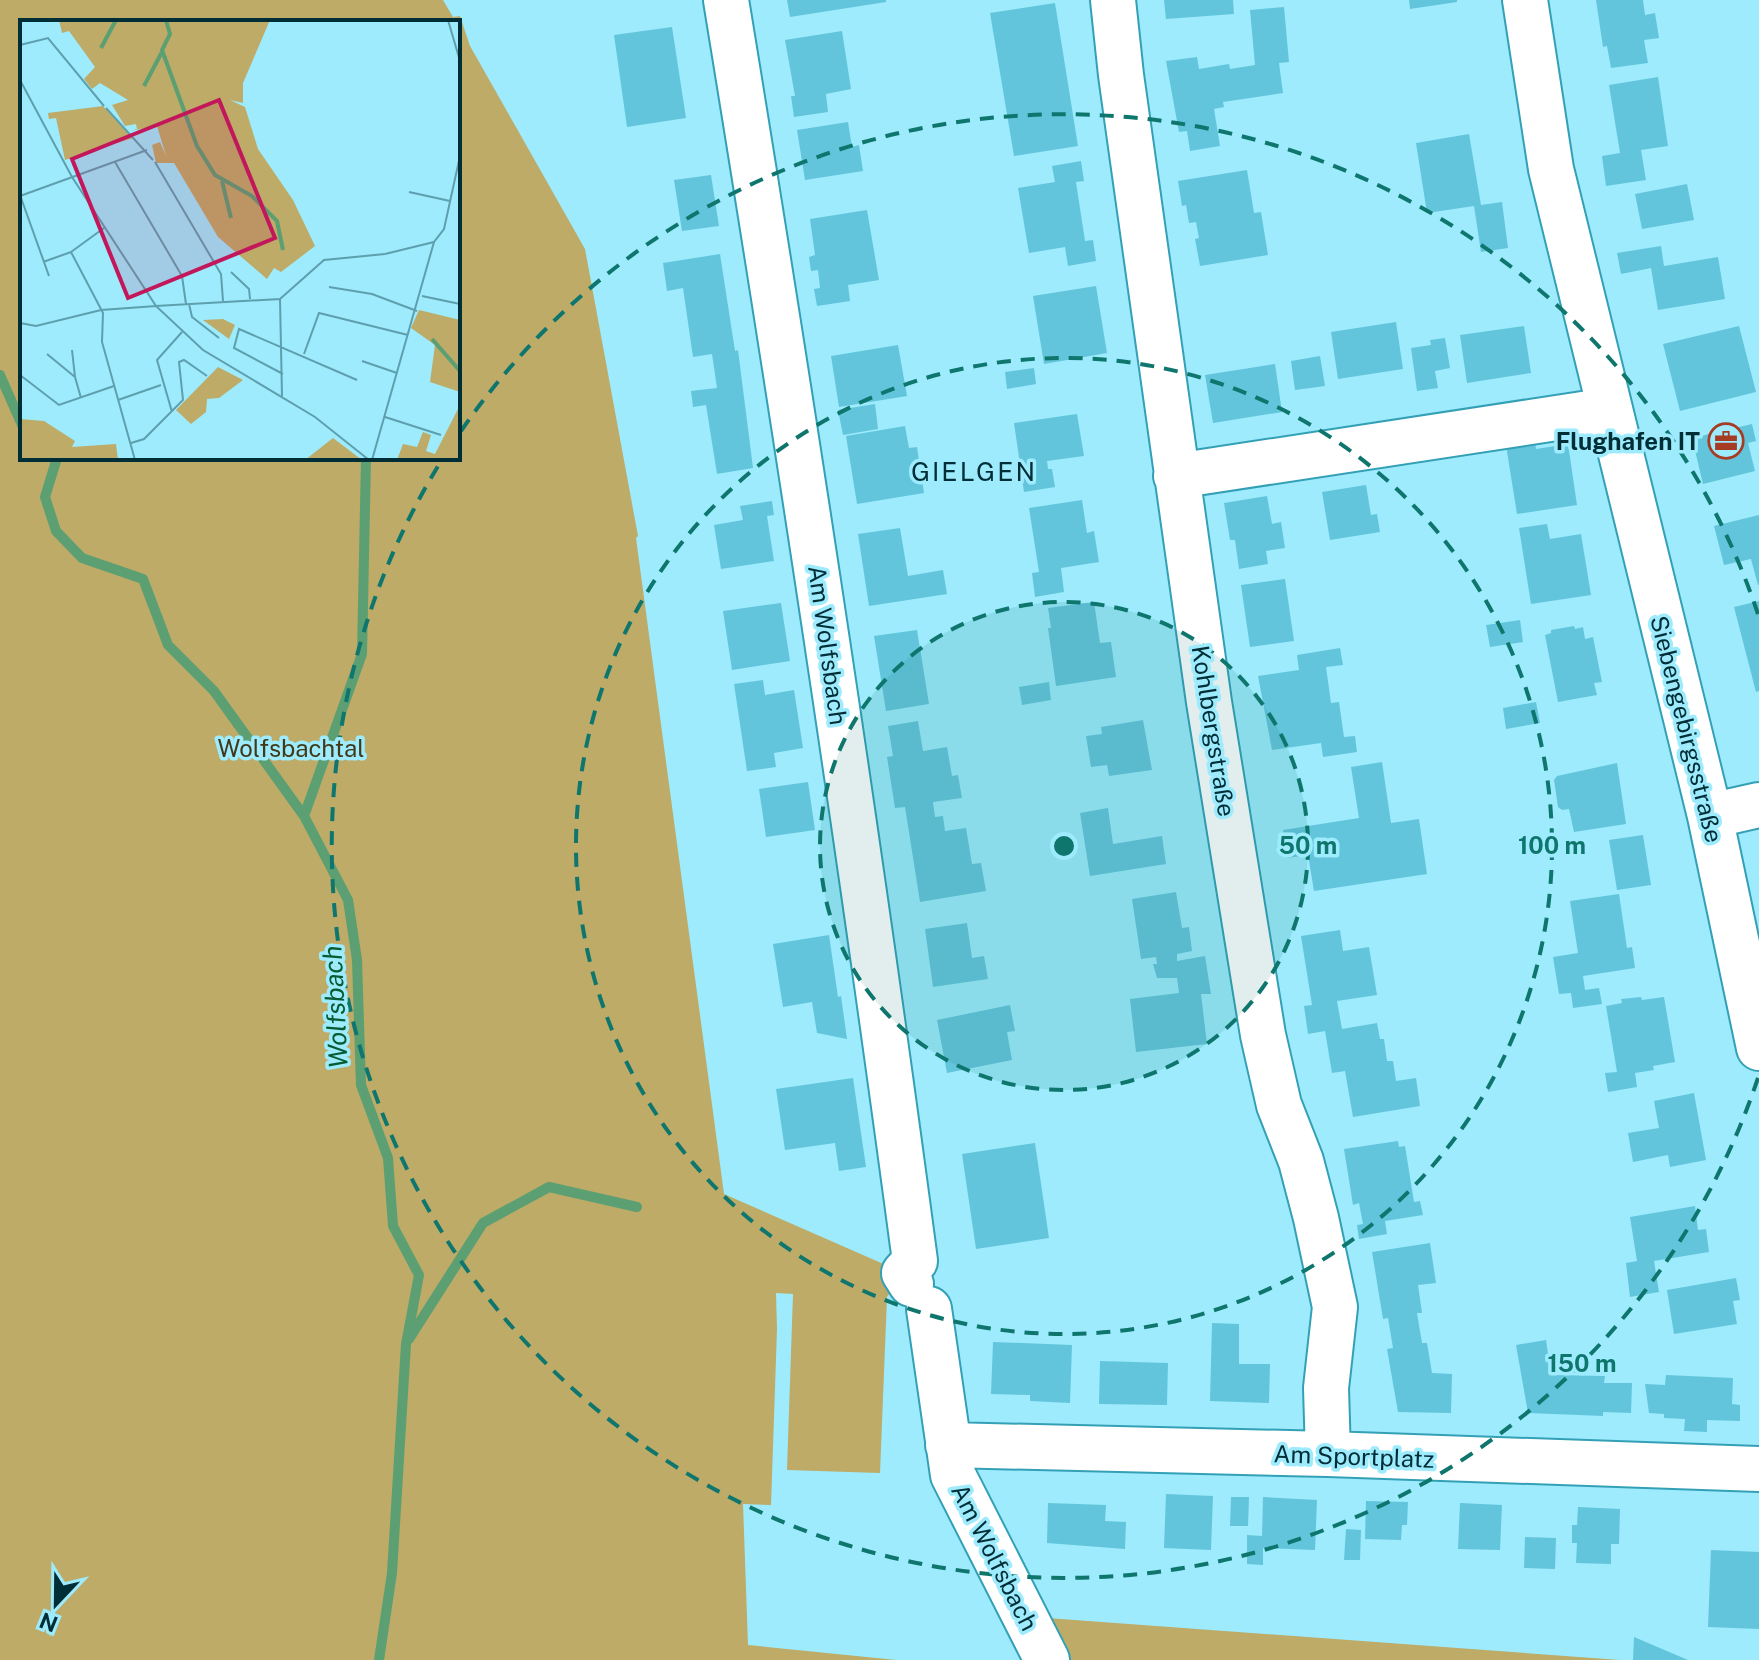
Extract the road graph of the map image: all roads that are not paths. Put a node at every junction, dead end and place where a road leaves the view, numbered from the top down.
1 (726, 0) edge
2 (1113, 0) edge
3 (1525, 0) edge
4 (1609, 410) junction
5 (1176, 476) junction
6 (1759, 805) edge
7 (1710, 816) junction
8 (1759, 1048) edge
9 (948, 1445) junction
10 (1328, 1454) junction
11 (1759, 1469) edge
12 (1047, 1660) edge

1 - 9 street, Am Wolfsbach
2 - 5 street, Kohlbergstraße
3 - 4 street, Siebengebirgsstraße
4 - 5 street
4 - 7 street, Siebengebirgsstraße
5 - 10 street, Kohlbergstraße
6 - 7 street
7 - 8 street, Siebengebirgsstraße
9 - 10 street, Am Sportplatz
9 - 12 street, Am Wolfsbach
10 - 11 street, Am Sportplatz

